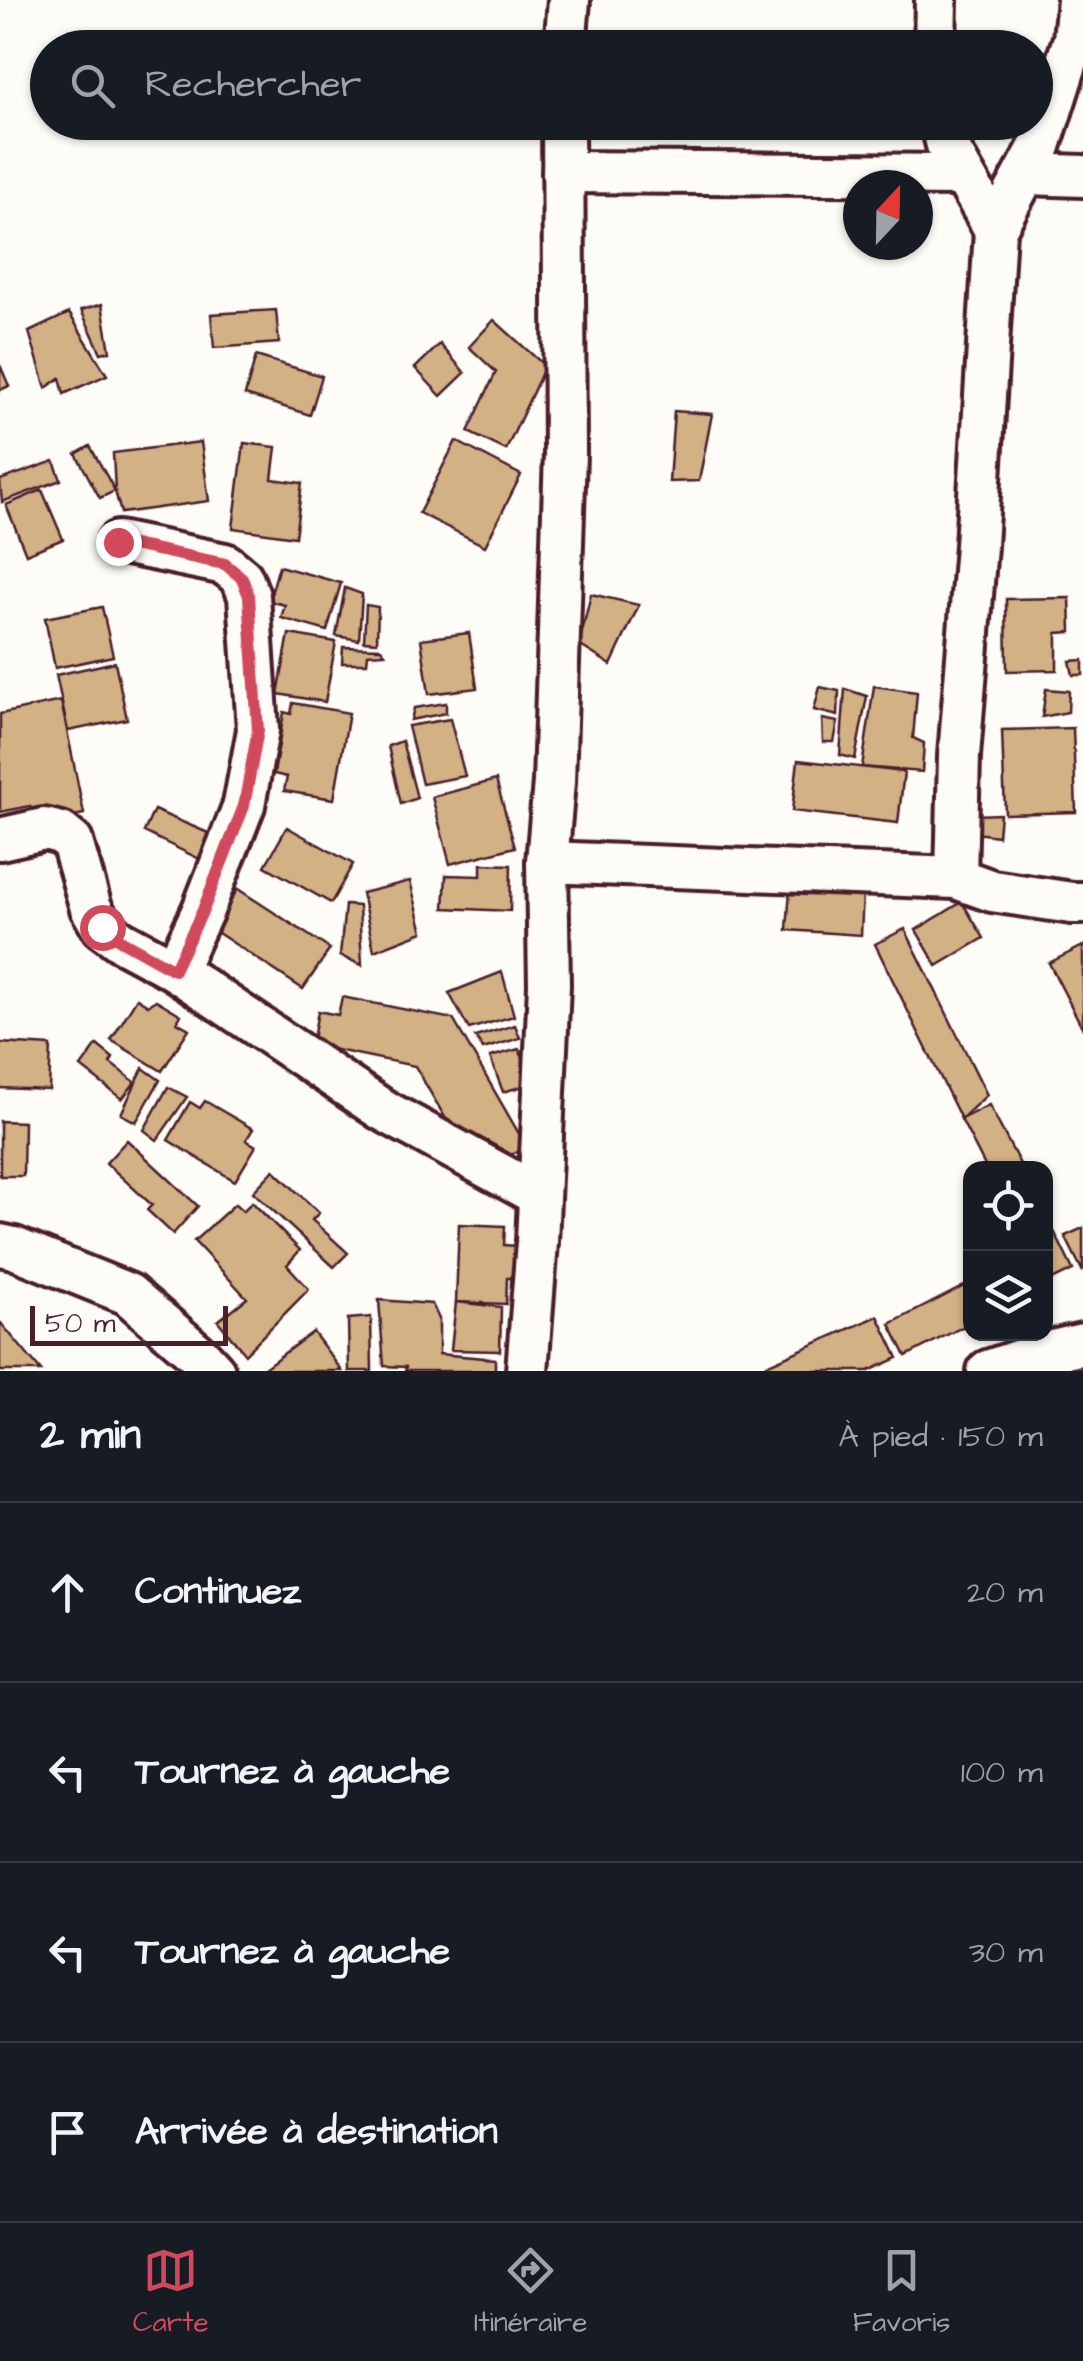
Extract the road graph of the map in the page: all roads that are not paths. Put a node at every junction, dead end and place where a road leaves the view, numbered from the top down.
1 (569, 0) edge
2 (936, 0) edge
3 (1078, 0) edge
4 (566, 30) edge
5 (935, 30) edge
6 (1053, 105) edge
7 (563, 140) edge
8 (946, 140) edge
9 (1042, 140) edge
10 (563, 172) junction
11 (1027, 174) junction
12 (963, 175) junction
13 (1083, 176) edge
14 (994, 230) junction
15 (118, 542) dead end
16 (0, 839) edge
17 (548, 862) junction
18 (956, 878) junction
19 (1083, 903) edge
20 (174, 970) junction
21 (538, 1195) junction
22 (0, 1245) edge
23 (1083, 1344) edge
24 (214, 1371) edge
25 (526, 1371) edge
26 (988, 1371) edge

1 - 4 street
2 - 5 street
3 - 6 street
7 - 10 street
8 - 12 street
9 - 11 street
10 - 12 street
10 - 17 street
11 - 13 street
11 - 14 street
12 - 14 street
14 - 18 street
15 - 20 street
16 - 20 street
17 - 18 street
17 - 21 street
18 - 19 street
20 - 21 street
21 - 25 street
22 - 24 street
23 - 26 street

